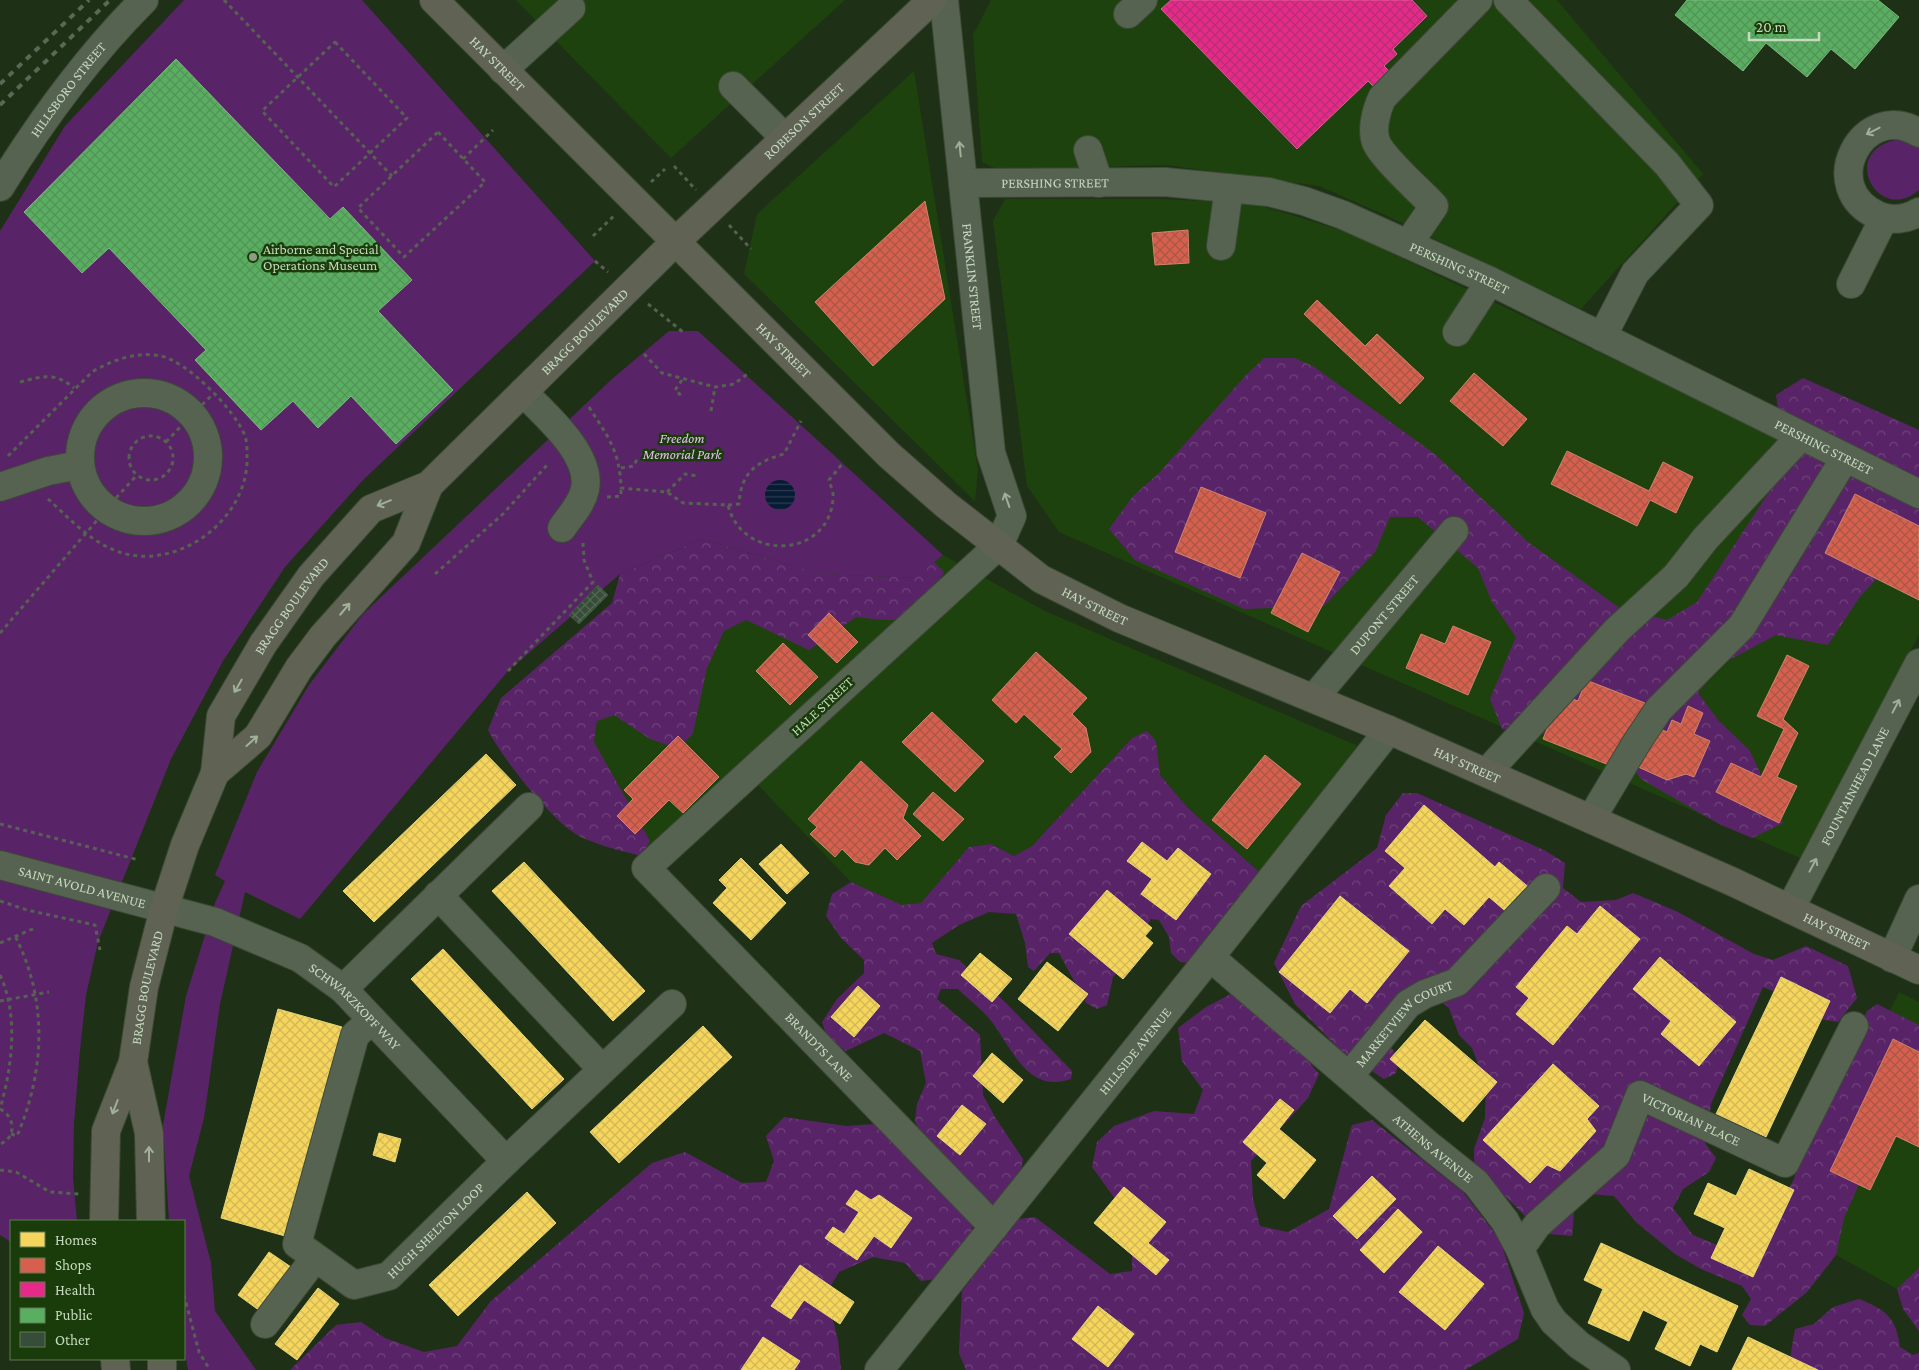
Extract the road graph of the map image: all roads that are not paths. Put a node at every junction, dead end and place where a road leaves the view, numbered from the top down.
1 (144, 0) edge
2 (434, 0) edge
3 (932, 0) edge
4 (944, 0) edge
5 (1478, 0) edge
6 (1508, 0) edge
7 (571, 8) dead end
8 (503, 70) junction
9 (732, 86) dead end
10 (1919, 133) edge
11 (785, 138) junction
12 (1088, 150) dead end
13 (964, 183) junction
14 (1099, 183) junction
15 (0, 187) edge
16 (1229, 188) junction
17 (1919, 212) edge
18 (1884, 218) junction
19 (675, 242) junction
20 (1408, 244) junction
21 (1221, 246) dead end
22 (1490, 281) junction
23 (1851, 284) dead end
24 (1457, 332) dead end
25 (1602, 337) junction
26 (523, 392) junction
27 (1801, 436) junction
28 (1846, 458) junction
29 (80, 465) junction
30 (1, 474) edge
31 (429, 484) junction
32 (1919, 494) edge
33 (1454, 531) dead end
34 (572, 532) road end
35 (999, 545) junction
36 (1919, 663) edge
37 (1314, 698) junction
38 (1389, 730) junction
39 (1486, 772) junction
40 (215, 773) junction
41 (529, 807) dead end
42 (1591, 819) junction
43 (0, 865) edge
44 (646, 868) joint
45 (1546, 888) dead end
46 (438, 895) junction
47 (1919, 899) edge
48 (164, 908) junction
49 (1790, 909) junction
50 (1210, 957) junction
51 (1892, 958) junction
52 (1919, 970) edge
53 (343, 989) junction
54 (672, 1004) dead end
55 (372, 1020) junction
56 (1854, 1026) dead end
57 (133, 1062) junction
58 (602, 1069) junction
59 (1349, 1076) junction
60 (506, 1161) junction
61 (104, 1220) edge
62 (151, 1220) edge
63 (994, 1227) junction
64 (1520, 1249) junction
65 (315, 1258) junction
66 (265, 1324) dead end
67 (879, 1370) edge
68 (1616, 1370) edge

1 - 15 street, HILLSBORO STREET
2 - 8 main road, HAY STREET
3 - 11 main road, ROBESON STREET
13 -> 4 street, FRANKLIN STREET
5 - 20 street
6 - 25 street
7 - 8 street
8 - 19 main road, HAY STREET
9 - 11 street
10 -> 18 street
11 - 19 main road, ROBESON STREET
12 - 14 street
13 - 14 street, PERSHING STREET
35 -> 13 street, FRANKLIN STREET
14 - 16 street, PERSHING STREET
16 - 20 street, PERSHING STREET
16 - 21 street
17 - 18 street
18 - 23 street
19 - 26 main road, BRAGG BOULEVARD
19 - 35 main road, HAY STREET
20 - 22 street, PERSHING STREET
22 - 24 street
22 - 25 street, PERSHING STREET
25 - 27 street, PERSHING STREET
26 - 31 main road, BRAGG BOULEVARD
26 - 34 street
27 - 28 street, PERSHING STREET
27 - 39 street
28 - 32 street, PERSHING STREET
28 - 42 street
29 - 29 street
29 - 30 street
40 -> 31 main road, BRAGG BOULEVARD
31 -> 40 main road, BRAGG BOULEVARD
33 - 37 street, DUPONT STREET
35 - 37 main road, HAY STREET
35 - 44 street, HALE STREET
49 -> 36 street, FOUNTAINHEAD LANE
37 - 38 main road, HAY STREET
38 - 39 main road, HAY STREET
38 - 50 street, HILLSIDE AVENUE
39 - 42 main road, HAY STREET
40 - 48 main road, BRAGG BOULEVARD
41 - 46 street
42 - 49 main road, HAY STREET
43 - 48 street, SAINT AVOLD AVENUE
44 - 63 street, BRANDTS LANE
45 - 59 street, MARKETVIEW COURT
46 - 53 street
46 - 58 street
47 - 51 street
48 - 53 street, SCHWARZKOPF WAY
48 - 57 main road, BRAGG BOULEVARD
49 - 51 main road, HAY STREET
50 - 59 street, ATHENS AVENUE
50 - 63 street, HILLSIDE AVENUE
51 - 52 main road, HAY STREET
53 - 55 street, SCHWARZKOPF WAY
54 - 58 street, HUGH SHELTON LOOP
55 - 60 street, SCHWARZKOPF WAY
55 - 65 street, HUGH SHELTON LOOP
56 - 64 street, VICTORIAN PLACE
57 -> 61 main road, BRAGG BOULEVARD
62 -> 57 main road, BRAGG BOULEVARD
58 - 60 street, HUGH SHELTON LOOP
59 - 64 street, ATHENS AVENUE
60 - 65 street, HUGH SHELTON LOOP
63 - 67 street, HILLSIDE AVENUE
64 - 68 street, ATHENS AVENUE
65 - 66 street

